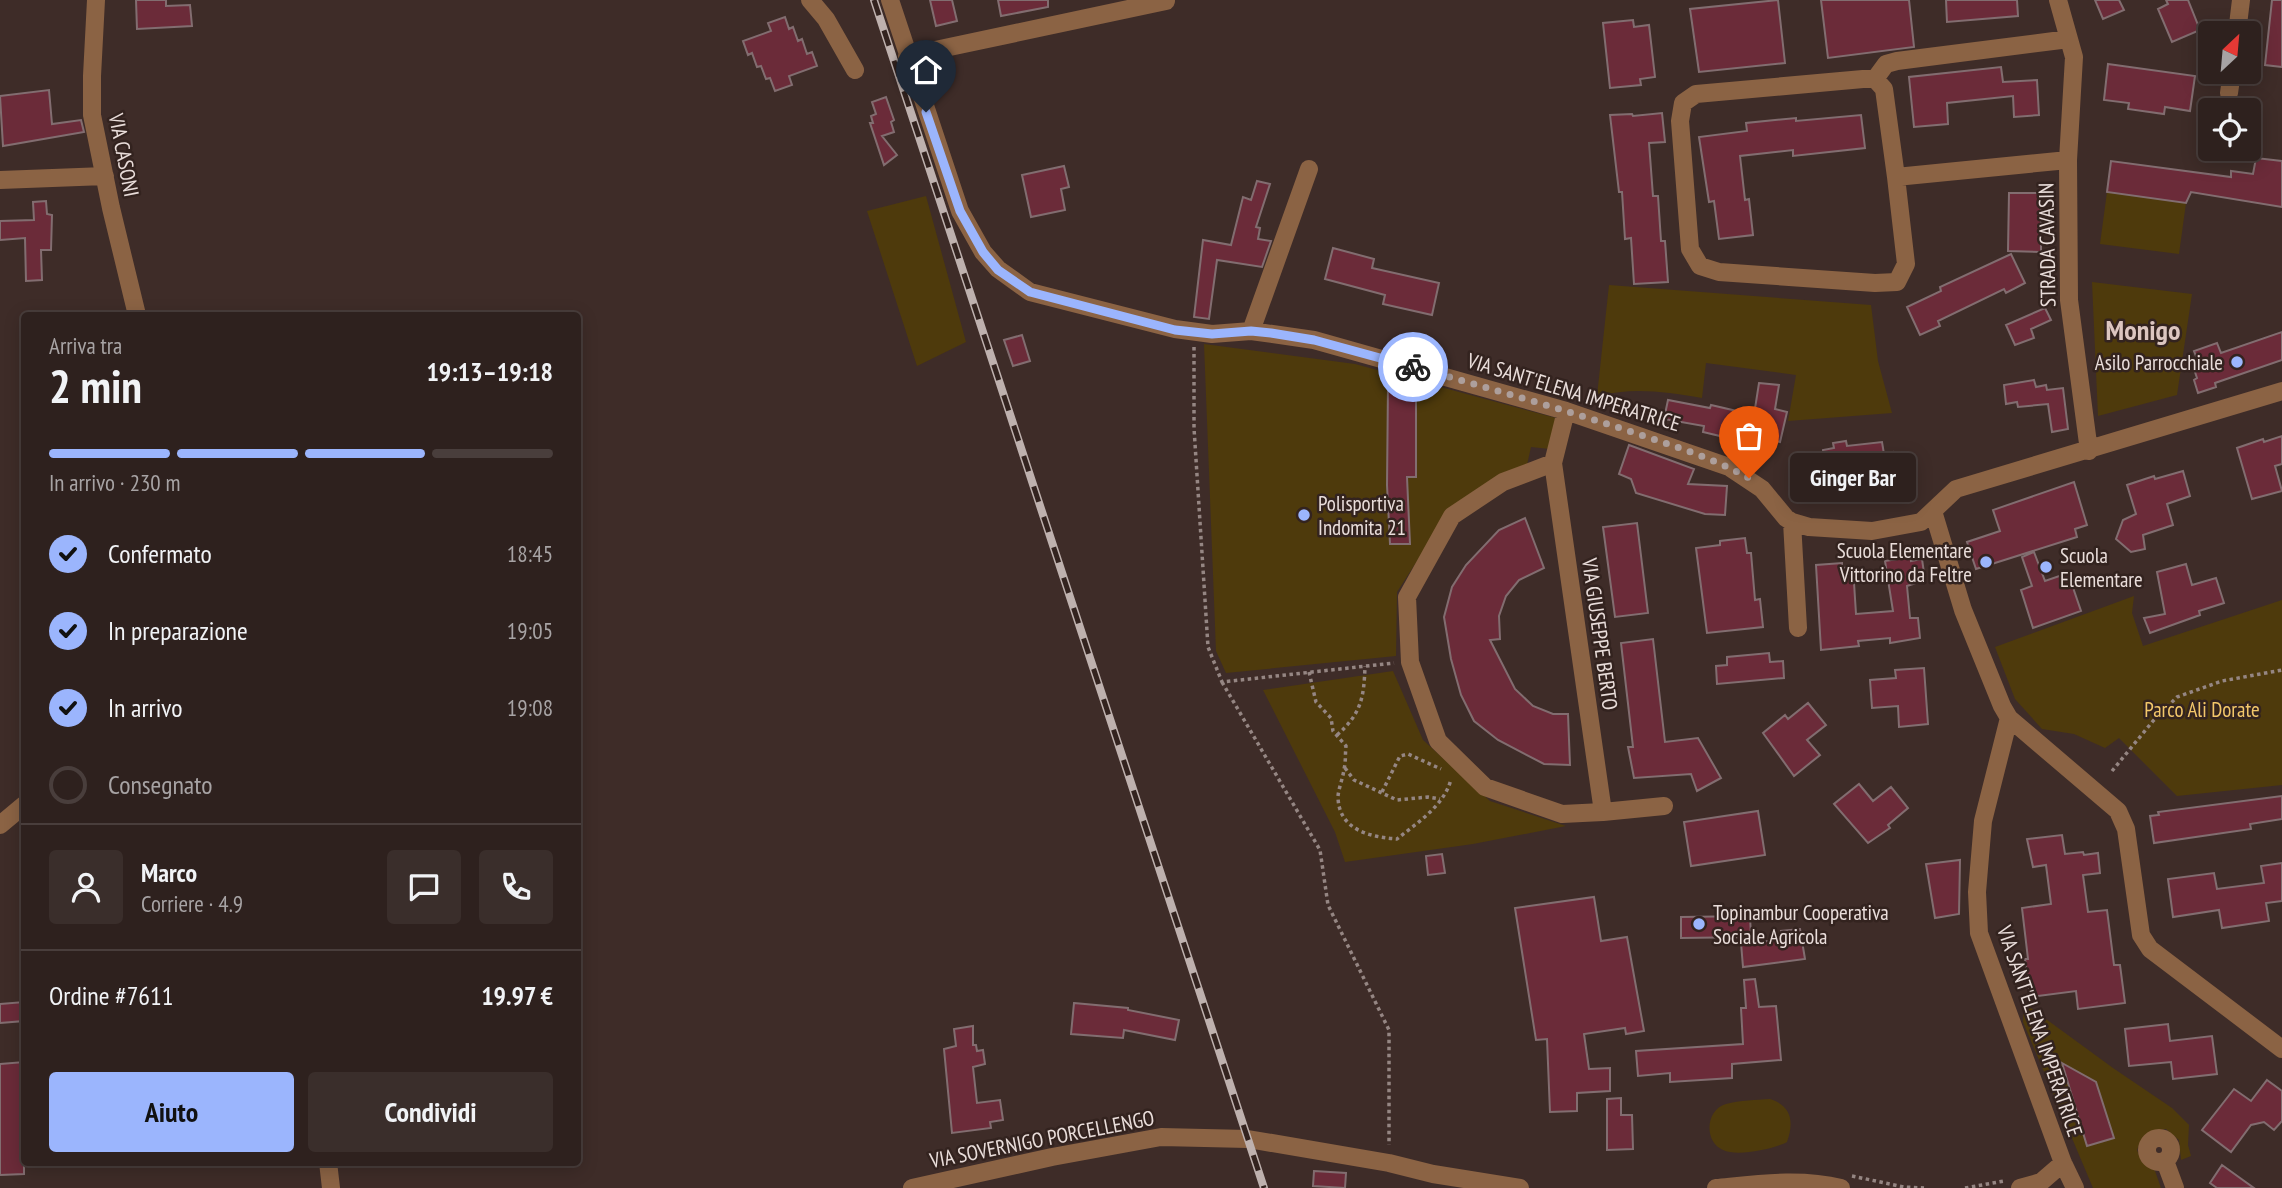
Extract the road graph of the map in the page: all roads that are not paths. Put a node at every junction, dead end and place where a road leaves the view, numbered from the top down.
1 (96, 0) edge
2 (810, 0) edge
3 (890, 0) edge
4 (2058, 0) edge
5 (2242, 0) edge
6 (1166, 1) edge
7 (2239, 21) edge
8 (2068, 39) junction
9 (907, 56) junction
10 (855, 70) dead end
11 (1875, 79) junction
12 (2230, 84) edge
13 (2229, 93) dead end
14 (2068, 160) junction
15 (1310, 169) dead end
16 (105, 176) junction
17 (1896, 177) junction
18 (0, 180) edge
19 (136, 312) edge
20 (1251, 331) junction
21 (2282, 391) edge
22 (1566, 411) junction
23 (2089, 451) junction
24 (1553, 463) junction
25 (1933, 511) junction
26 (1792, 522) junction
27 (1798, 628) dead end
28 (2009, 718) junction
29 (1664, 806) dead end
30 (21, 808) edge
31 (1603, 812) junction
32 (0, 825) edge
33 (2282, 1049) edge
34 (2165, 1161) dead end
35 (2063, 1163) junction
36 (328, 1166) edge
37 (1843, 1181) edge
38 (2015, 1184) edge
39 (331, 1188) edge
40 (912, 1188) edge
41 (1520, 1188) edge
42 (1716, 1188) edge
43 (2075, 1188) edge
44 (2175, 1188) edge

1 - 16 street, VIA CASONI
2 - 10 street
3 - 9 street, VIA SANT'ELENA IMPERATRICE
4 - 8 street, STRADA CAVASIN
5 - 7 street
6 - 9 street
8 - 11 street
8 - 14 street, STRADA CAVASIN
9 - 20 street, VIA SANT'ELENA IMPERATRICE
11 - 17 street
11 - 17 street
12 - 13 street
14 - 17 street
14 - 23 street, STRADA CAVASIN
15 - 20 street
16 - 18 street
16 - 19 street, VIA CASONI
20 - 22 street, VIA SANT'ELENA IMPERATRICE
21 - 23 street
22 - 24 street, VIA GIUSEPPE BERTO
22 - 26 street, VIA SANT'ELENA IMPERATRICE
23 - 25 street
24 - 31 street, VIA GIUSEPPE BERTO
24 - 31 street
25 - 26 street
25 - 28 street
26 - 27 street
28 - 33 street
28 - 35 street, VIA SANT'ELENA IMPERATRICE
29 - 31 street
30 - 32 street
34 - 44 street
35 - 38 street
35 - 43 street, VIA SANT'ELENA IMPERATRICE
36 - 39 street
37 - 42 street
40 - 41 street, VIA SOVERNIGO PORCELLENGO

